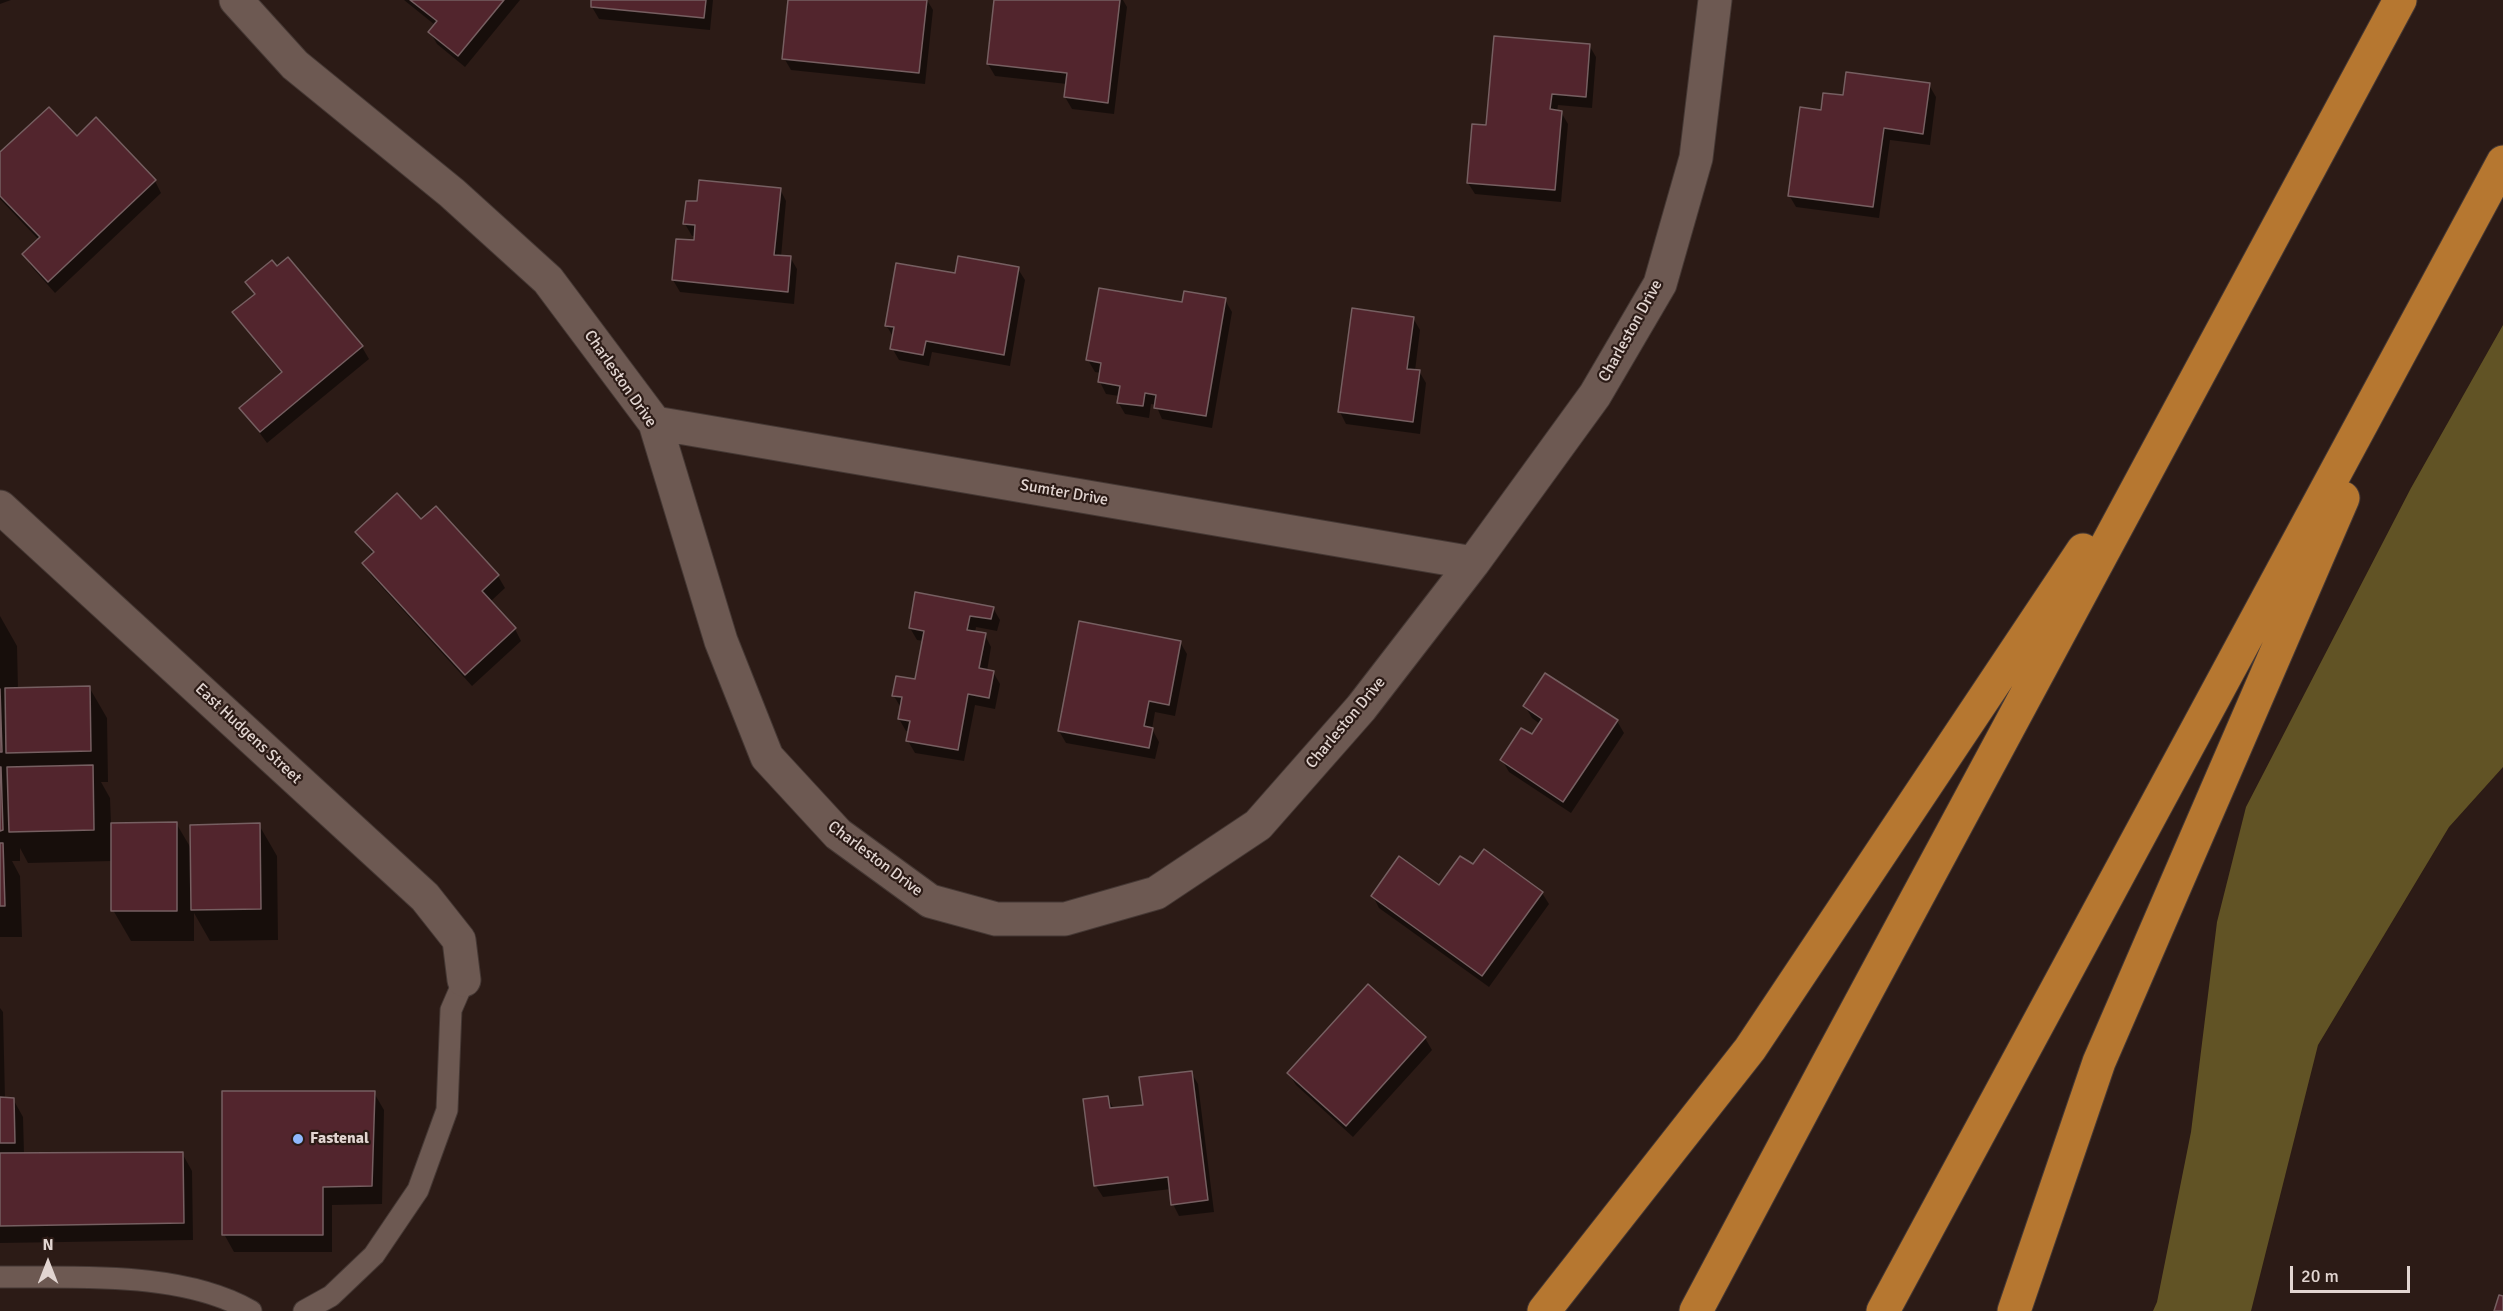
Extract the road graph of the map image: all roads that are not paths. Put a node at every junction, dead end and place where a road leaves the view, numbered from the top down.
1 (237, 0) edge
2 (1715, 0) edge
3 (2400, 0) edge
4 (2503, 162) edge
5 (2429, 300) junction
6 (2195, 384) junction
7 (655, 423) junction
8 (0, 507) edge
9 (1473, 563) junction
10 (464, 980) joint
11 (0, 1277) edge
12 (251, 1311) edge
13 (304, 1311) edge
14 (1544, 1311) edge
15 (1696, 1311) edge
16 (1883, 1311) edge
17 (2014, 1311) edge

1 - 7 street, Charleston Drive
2 - 9 street, Charleston Drive
3 - 6 highway
4 - 5 highway
5 - 16 highway
5 - 17 highway
6 - 14 highway
6 - 15 highway
7 - 9 street, Sumter Drive
7 - 9 street, Charleston Drive
8 - 10 street, East Hudgens Street
10 - 13 lane
11 - 12 lane

